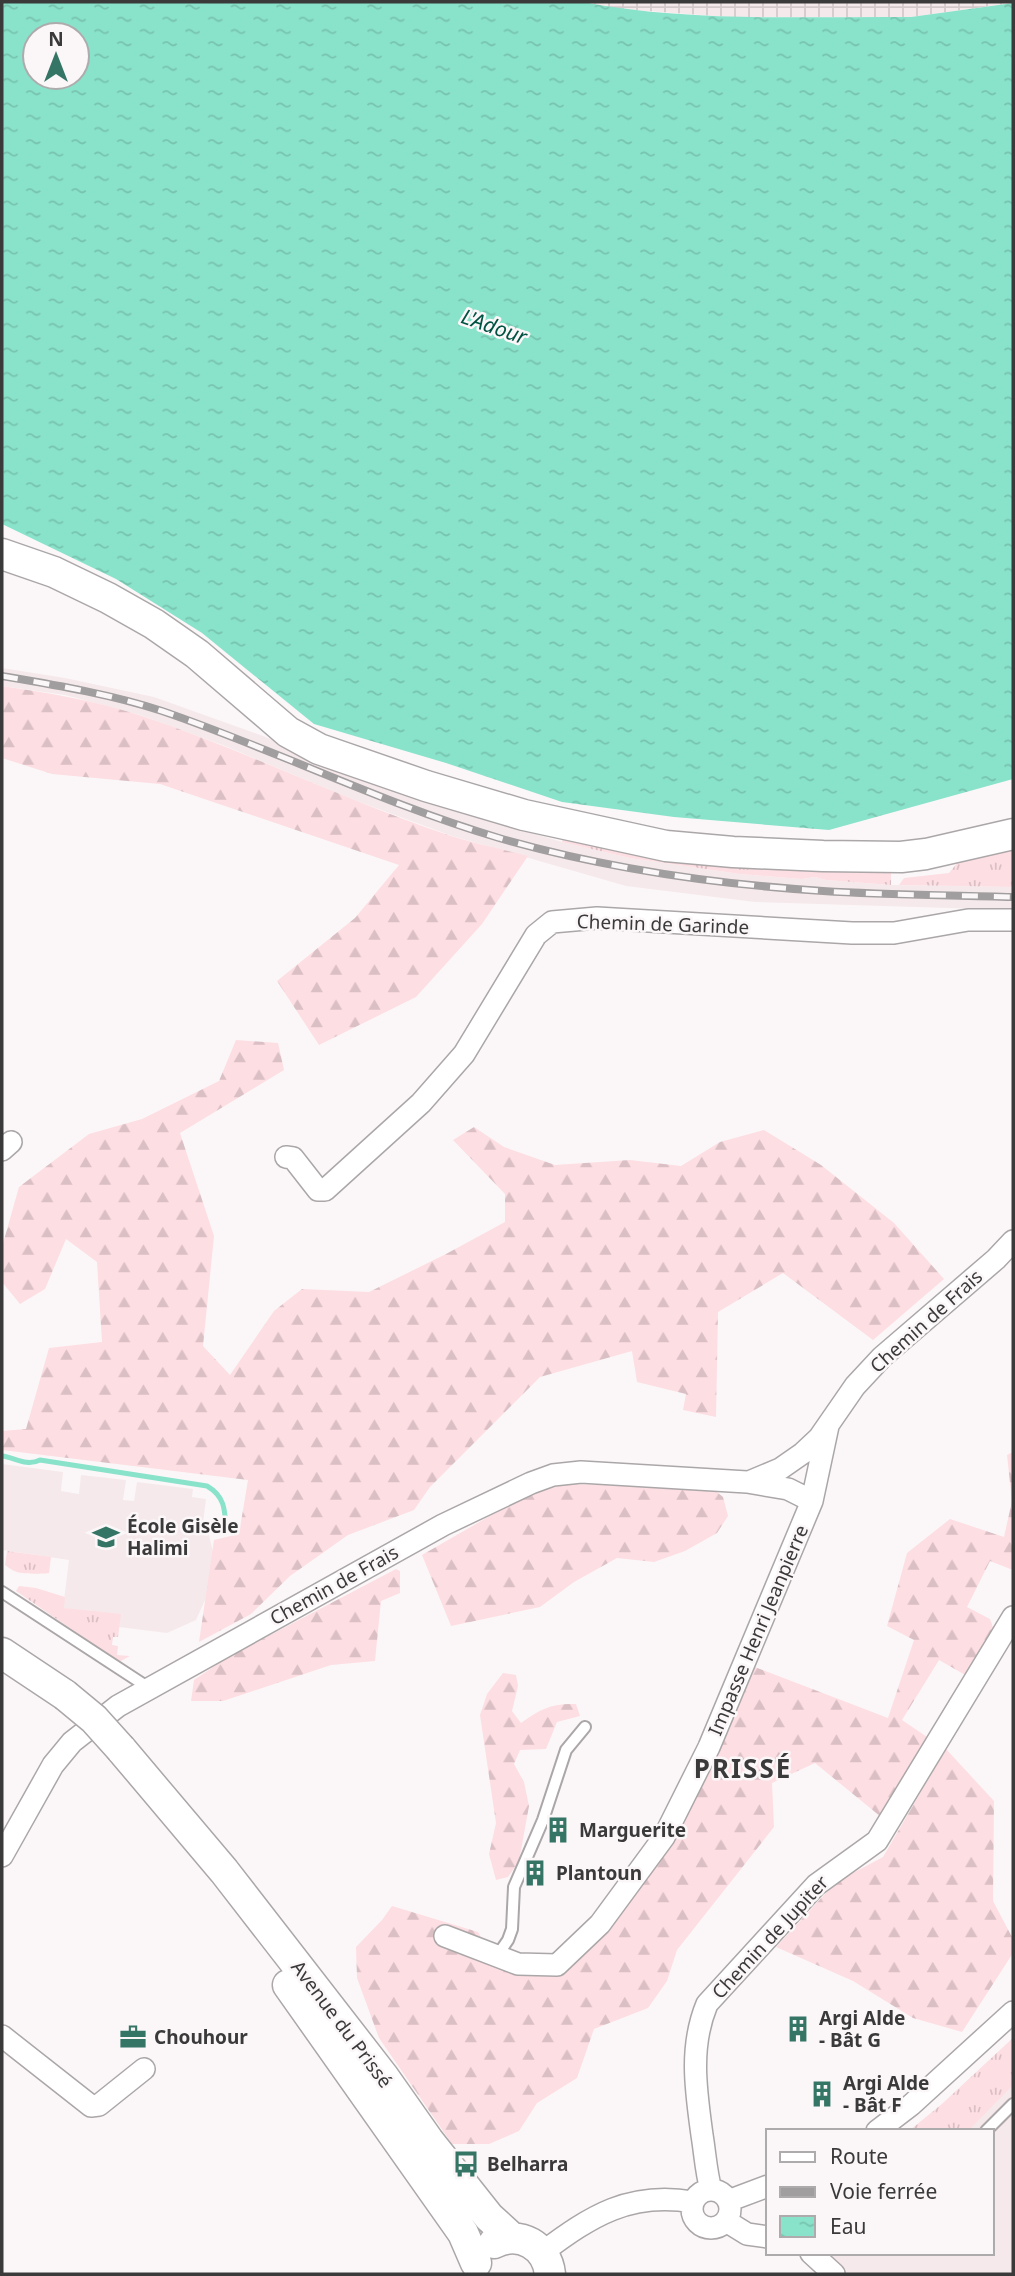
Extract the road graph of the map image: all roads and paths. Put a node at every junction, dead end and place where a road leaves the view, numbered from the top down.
1 (2, 554) edge
2 (1013, 834) edge
3 (1013, 920) edge
4 (286, 1157) dead end
5 (1013, 1241) edge
6 (828, 1426) junction
7 (747, 1482) junction
8 (812, 1501) junction
9 (2, 1592) edge
10 (1013, 1617) edge
11 (2, 1653) edge
12 (149, 1688) junction
13 (585, 1727) dead end
14 (171, 1810) junction
15 (2, 1856) edge
16 (445, 1936) dead end
17 (497, 1956) junction
18 (1013, 2012) edge
19 (2, 2036) edge
20 (144, 2069) dead end
21 (1013, 2104) edge
22 (879, 2129) edge
23 (988, 2129) edge
24 (766, 2187) edge
25 (693, 2202) junction
26 (722, 2204) junction
27 (766, 2237) edge
28 (512, 2238) junction
29 (813, 2255) edge
30 (546, 2263) edge
31 (475, 2269) edge
32 (834, 2274) edge

1 - 2 main road
3 - 4 street, Chemin de Garinde
5 - 6 street, Chemin de Frais
6 - 7 street, Chemin de Frais
6 - 8 street, Impasse Henri Jeanpierre
7 - 8 street, Chemin de Frais
7 - 12 street, Chemin de Frais
8 - 17 street, Impasse Henri Jeanpierre
9 - 12 lane
10 - 26 street, Chemin de Jupiter
11 - 14 main road, Avenue du Prissé, bridge
12 - 15 street, Chemin de Frais
13 - 17 lane
14 - 28 main road, Avenue du Prissé
14 - 31 main road, Avenue du Prissé
16 - 17 street, Impasse Henri Jeanpierre
18 - 22 street
19 - 20 street
21 - 23 lane
24 - 26 street
25 - 26 street
25 - 26 street
25 - 30 street
26 - 27 street
28 - 30 main road, Avenue du Prissé
28 - 31 main road
29 - 32 street

